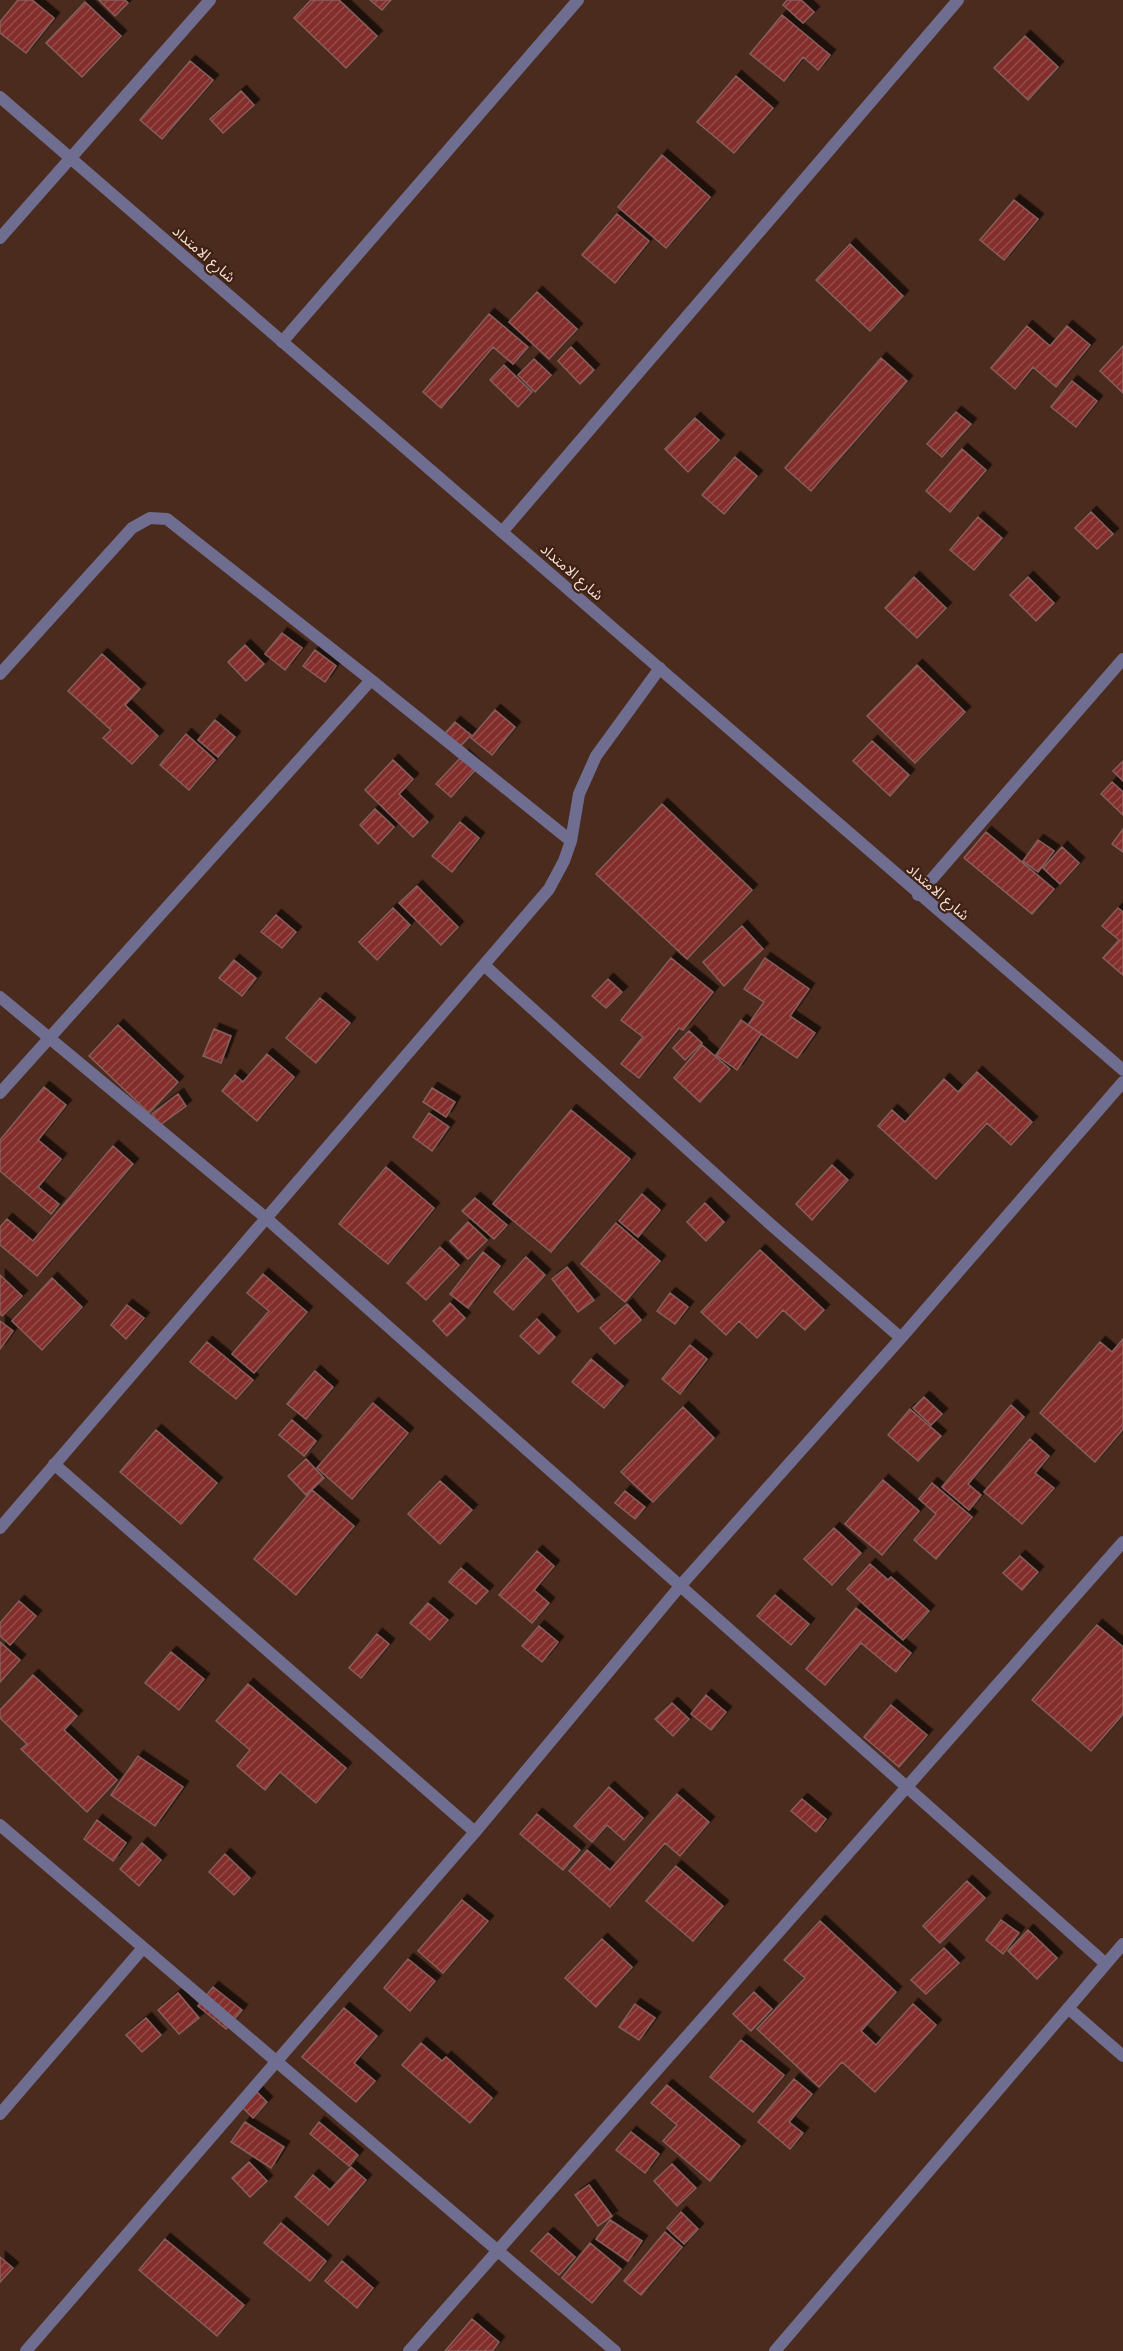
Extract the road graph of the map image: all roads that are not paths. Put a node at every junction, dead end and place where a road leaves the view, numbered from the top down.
1 (210, 0) edge
2 (578, 0) edge
3 (958, 0) edge
4 (0, 98) edge
5 (72, 159) junction
6 (0, 238) edge
7 (282, 342) junction
8 (502, 532) junction
9 (1123, 659) edge
10 (660, 668) junction
11 (0, 674) edge
12 (371, 680) junction
13 (570, 842) junction
14 (918, 895) junction
15 (484, 965) junction
16 (0, 997) edge
17 (48, 1039) junction
18 (1123, 1070) edge
19 (1123, 1082) edge
20 (0, 1093) edge
21 (266, 1218) junction
22 (901, 1338) junction
23 (54, 1464) junction
24 (0, 1528) edge
25 (1123, 1542) edge
26 (681, 1585) junction
27 (909, 1787) junction
28 (0, 1825) edge
29 (475, 1832) junction
30 (1123, 1944) edge
31 (143, 1948) junction
32 (1106, 1964) junction
33 (1068, 2008) junction
34 (1123, 2056) edge
35 (275, 2062) junction
36 (0, 2114) edge
37 (498, 2250) junction
38 (26, 2351) edge
39 (410, 2351) edge
40 (615, 2351) edge
41 (775, 2351) edge

1 - 5 street
2 - 7 street
3 - 8 street
4 - 5 street, شارع الامتداد
5 - 6 street
5 - 7 street, شارع الامتداد
7 - 8 street, شارع الامتداد
8 - 10 street, شارع الامتداد
9 - 14 street
10 - 13 street
10 - 14 street, شارع الامتداد
11 - 12 street
12 - 13 street
12 - 17 street
13 - 15 street
14 - 18 street, شارع الامتداد
15 - 21 street
15 - 22 street
16 - 17 street
17 - 20 street
17 - 21 street
19 - 22 street
21 - 23 street
21 - 26 street
22 - 26 street
23 - 24 street
23 - 29 street
25 - 27 street
26 - 27 street
26 - 29 street
27 - 32 street
27 - 37 street
28 - 31 street
29 - 35 street
30 - 32 street
31 - 35 street
31 - 36 street
32 - 33 street
33 - 34 street
33 - 41 street
35 - 37 street
35 - 38 street
37 - 39 street
37 - 40 street

